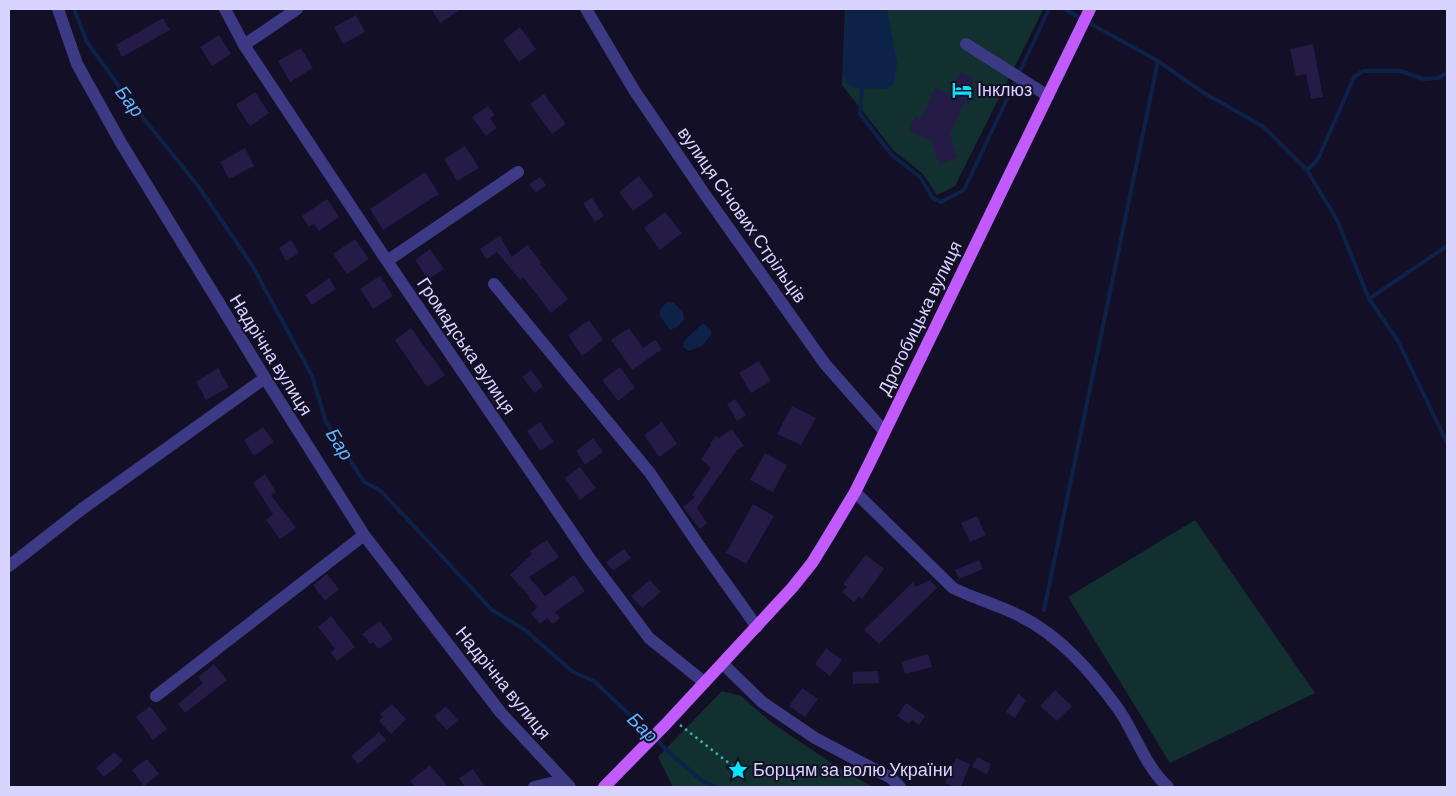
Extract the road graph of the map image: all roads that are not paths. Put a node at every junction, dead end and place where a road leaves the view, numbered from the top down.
1 (58, 9) edge
2 (224, 9) edge
3 (296, 9) edge
4 (586, 9) edge
5 (1089, 10) edge
6 (244, 44) junction
7 (966, 44) dead end
8 (1048, 96) junction
9 (518, 172) dead end
10 (387, 261) junction
11 (494, 284) dead end
12 (265, 378) junction
13 (884, 431) junction
14 (855, 492) junction
15 (364, 534) junction
16 (9, 566) edge
17 (757, 627) junction
18 (723, 664) junction
19 (704, 682) junction
20 (156, 696) dead end
21 (566, 784) edge
22 (534, 787) edge
23 (604, 787) edge
24 (900, 787) edge
25 (1168, 787) edge

1 - 12 street, Надрічна вулиця
2 - 6 street, Громадська вулиця
3 - 6 street
4 - 13 street, вулиця Січових Стрільців
5 - 8 main road, Дрогобицька вулиця
6 - 10 street, Громадська вулиця
7 - 8 street
8 - 13 main road, Дрогобицька вулиця
9 - 10 street
10 - 19 street, Громадська вулиця
11 - 17 street
12 - 15 street, Надрічна вулиця
12 - 16 street
13 - 14 main road, Дрогобицька вулиця
14 - 17 main road, Дрогобицька вулиця
14 - 25 street
15 - 20 street
15 - 21 street, Надрічна вулиця
17 - 18 main road, Дрогобицька вулиця
18 - 19 main road, Дрогобицька вулиця
18 - 24 street
19 - 23 main road, Дрогобицька вулиця
21 - 22 street

